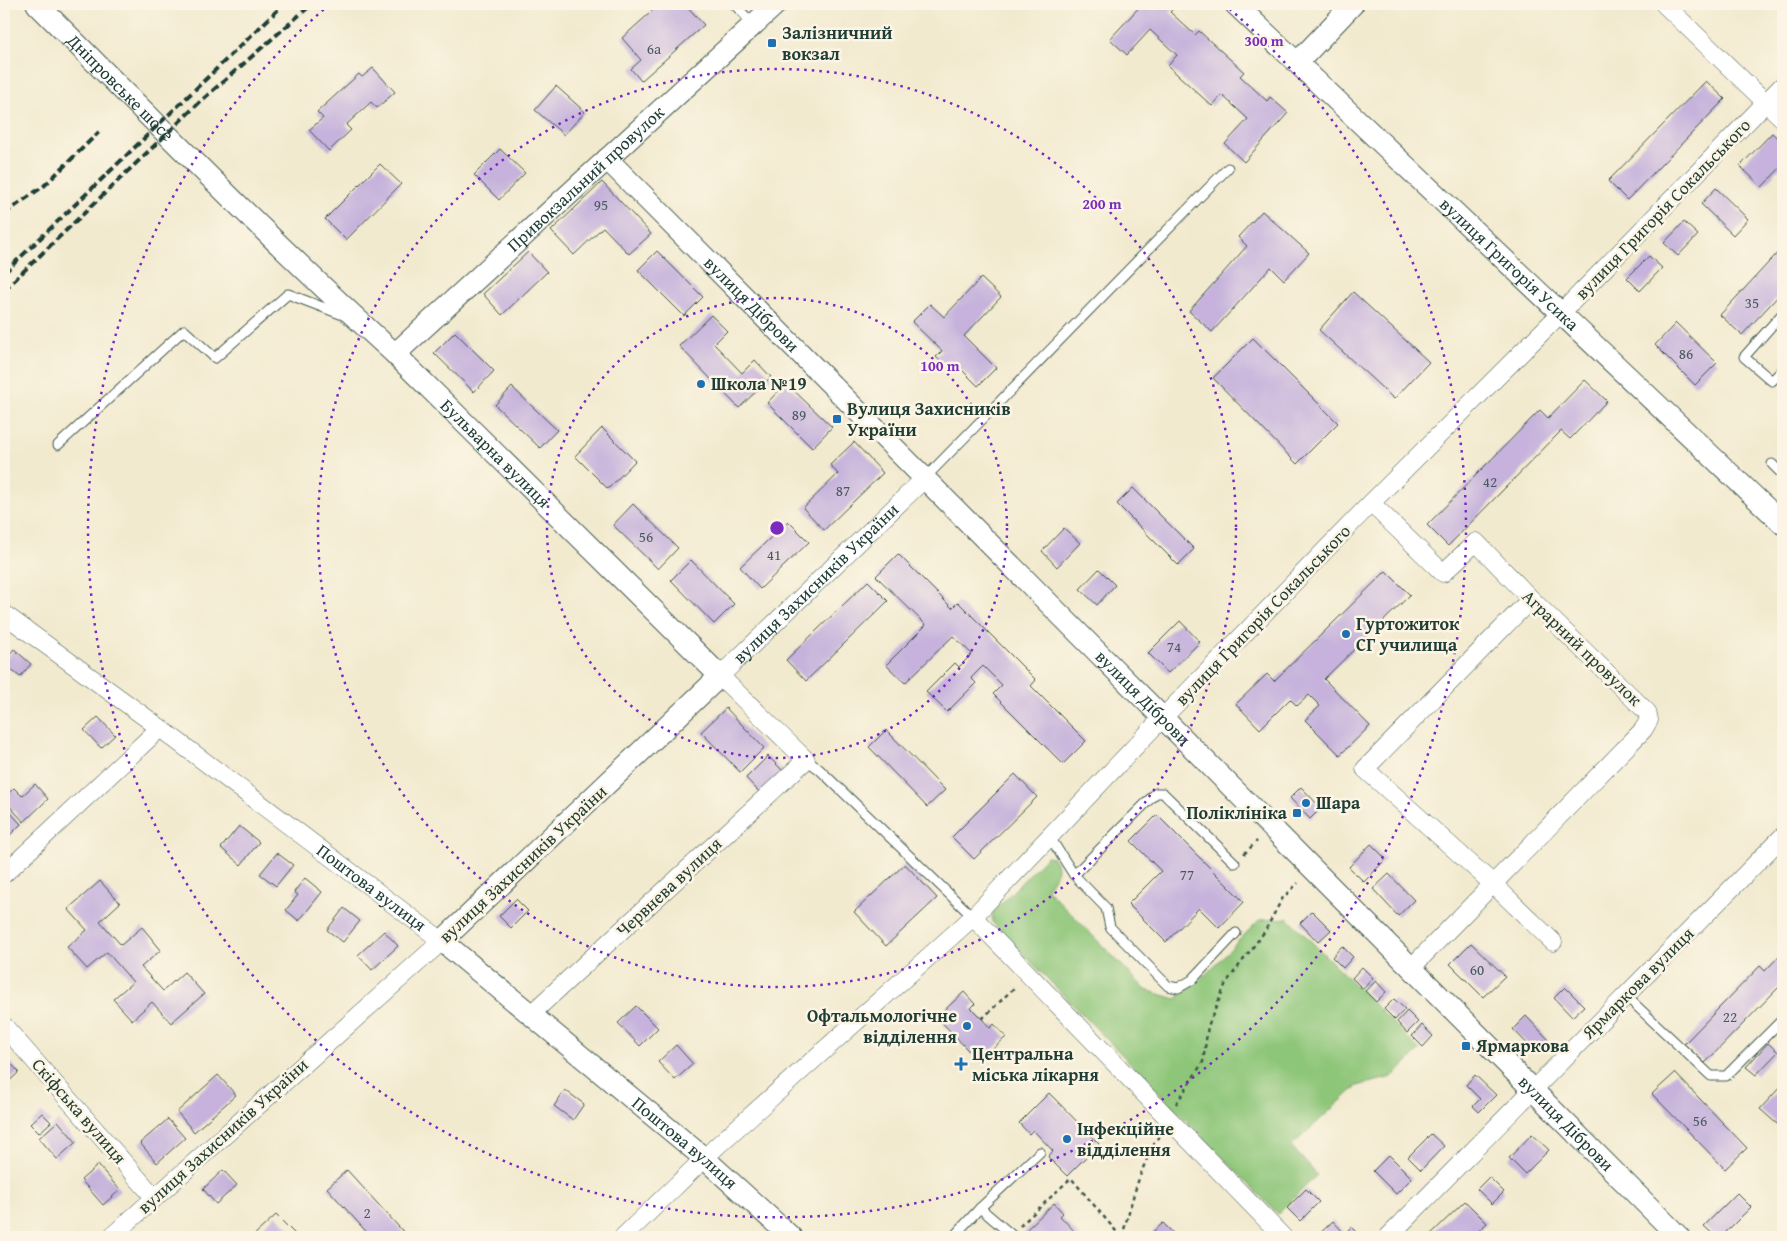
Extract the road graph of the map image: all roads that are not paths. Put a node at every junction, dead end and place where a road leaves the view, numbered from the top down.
1 (37, 4) edge
2 (734, 4) edge
3 (776, 4) edge
4 (1235, 4) edge
5 (1353, 4) edge
6 (1664, 4) edge
7 (753, 24) junction
8 (1298, 62) junction
9 (1783, 84) edge
10 (1766, 102) junction
11 (1783, 119) edge
12 (183, 149) joint
13 (607, 159) junction
14 (1228, 168) dead end
15 (1783, 313) edge
16 (1561, 314) junction
17 (358, 320) junction
18 (395, 354) junction
19 (1783, 369) edge
20 (58, 445) dead end
21 (1772, 464) dead end
22 (1783, 475) edge
23 (924, 479) junction
24 (1372, 503) junction
25 (1783, 524) edge
26 (1531, 599) junction
27 (4, 614) edge
28 (720, 676) junction
29 (1162, 718) junction
30 (160, 728) junction
31 (806, 760) junction
32 (1049, 836) junction
33 (1783, 836) edge
34 (1235, 863) road end
35 (4, 874) edge
36 (1074, 875) junction
37 (1492, 883) junction
38 (972, 917) junction
39 (1236, 933) dead end
40 (442, 941) junction
41 (1553, 942) dead end
42 (1410, 968) junction
43 (1626, 996) junction
44 (531, 1014) junction
45 (1783, 1019) edge
46 (4, 1026) edge
47 (1532, 1091) junction
48 (1040, 1152) dead end
49 (704, 1158) junction
50 (154, 1197) junction
51 (980, 1208) junction
52 (1013, 1236) edge
53 (110, 1237) edge
54 (622, 1237) edge
55 (791, 1237) edge
56 (953, 1237) edge
57 (1283, 1237) edge
58 (1388, 1237) edge
59 (1679, 1237) edge

1 - 12 street, Дніпровське шосе
2 - 7 lane
3 - 7 street, Привокзальний провулок
4 - 8 street, вулиця Григорія Усика
5 - 8 street
6 - 10 street
7 - 13 street, Привокзальний провулок
8 - 16 street, вулиця Григорія Усика
9 - 10 street, вулиця Григорія Сокальського
10 - 11 street
10 - 16 street, вулиця Григорія Сокальського
12 - 17 street, Бульварна вулиця
13 - 18 street, Привокзальний провулок
13 - 23 street, вулиця Діброви
14 - 23 lane
15 - 19 lane
16 - 24 street, вулиця Григорія Сокальського
16 - 25 street, вулиця Григорія Усика
17 - 18 street, Бульварна вулиця
17 - 20 lane
18 - 28 street, Бульварна вулиця
21 - 22 lane
23 - 28 street, вулиця Захисників України
23 - 29 street, вулиця Діброви
24 - 26 street, Аграрний провулок
24 - 29 street, вулиця Григорія Сокальського
26 - 37 street, Аграрний провулок
26 - 37 street
27 - 30 street, Поштова вулиця
28 - 31 street, Бульварна вулиця
28 - 40 street, вулиця Захисників України
29 - 32 street, вулиця Григорія Сокальського
29 - 42 street, вулиця Діброви
30 - 35 street
30 - 40 street, Поштова вулиця
31 - 38 lane
31 - 44 street, Червнева вулиця
32 - 36 lane
32 - 38 street, вулиця Григорія Сокальського
33 - 43 street, Ярмаркова вулиця
34 - 36 lane
36 - 39 lane
37 - 41 street
37 - 42 street, Аграрний провулок
38 - 49 street, вулиця Григорія Сокальського
38 - 57 street
40 - 44 street, Поштова вулиця
40 - 50 street, вулиця Захисників України
42 - 47 street, вулиця Діброви
43 - 45 lane
43 - 47 street, Ярмаркова вулиця
44 - 49 street, Поштова вулиця
46 - 50 street, Скіфська вулиця
47 - 58 street, Ярмаркова вулиця
47 - 59 street, вулиця Діброви
48 - 51 lane
49 - 54 street, вулиця Григорія Сокальського
49 - 55 street, Поштова вулиця
50 - 53 street, вулиця Захисників України
51 - 52 lane
51 - 56 lane

